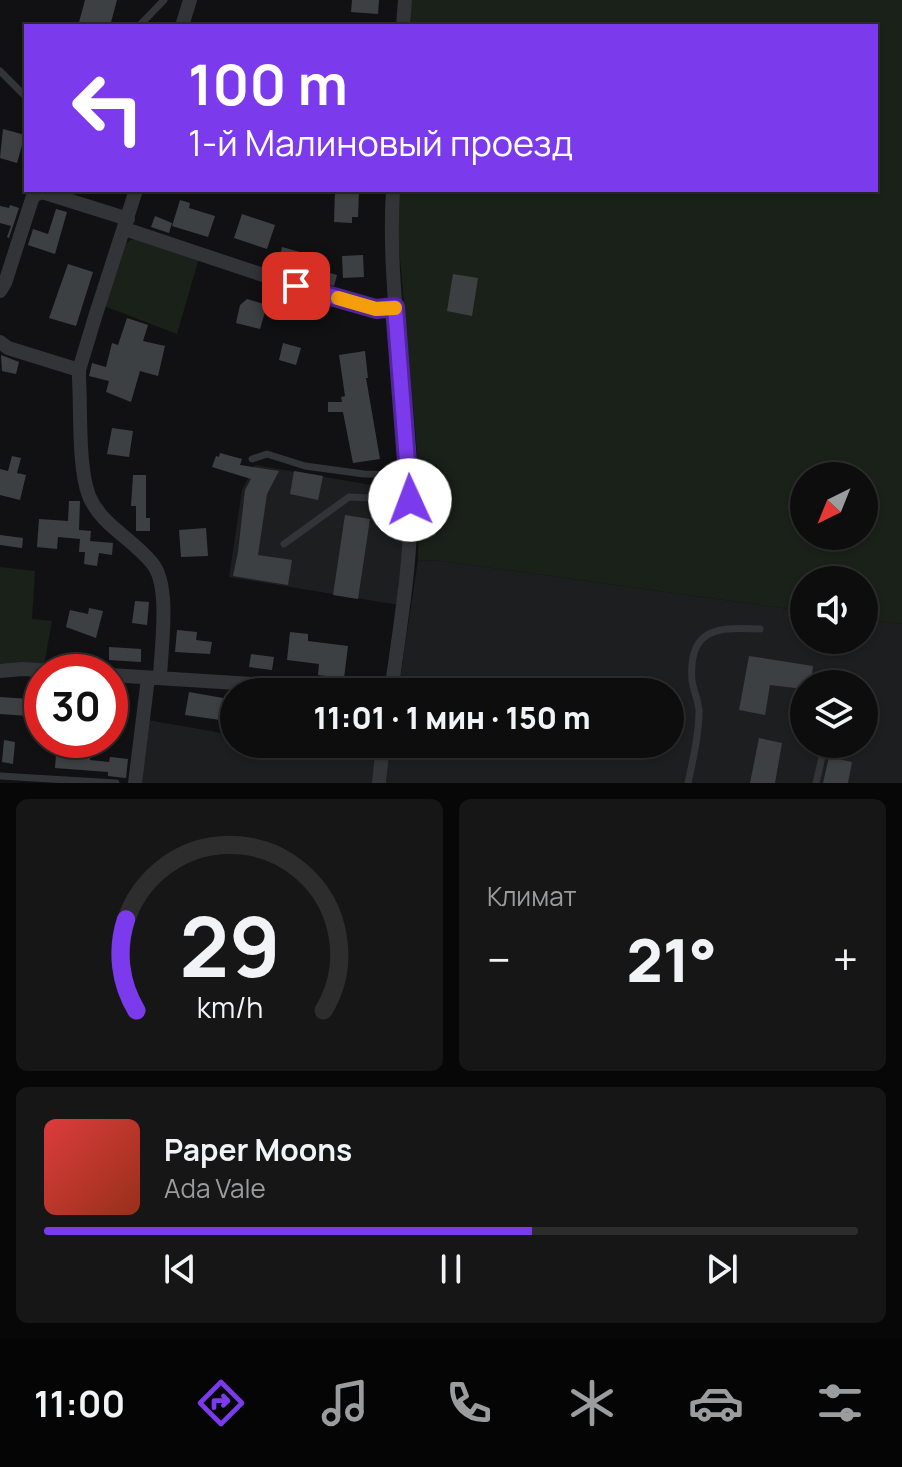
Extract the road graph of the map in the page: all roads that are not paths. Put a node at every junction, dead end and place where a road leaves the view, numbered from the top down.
1 (164, 0) edge
2 (190, 0) edge
3 (405, 0) edge
4 (141, 24) edge
5 (183, 24) edge
6 (403, 24) edge
7 (0, 71) edge
8 (24, 95) edge
9 (135, 192) edge
10 (393, 192) edge
11 (126, 224) junction
12 (0, 291) edge
13 (395, 307) junction
14 (0, 342) edge
15 (79, 370) junction
16 (252, 459) dead end
17 (410, 475) junction
18 (410, 500) junction
19 (284, 544) dead end
20 (760, 629) dead end
21 (24, 669) edge
22 (0, 671) edge
23 (128, 676) edge
24 (154, 678) junction
25 (393, 678) edge
26 (220, 682) edge
27 (382, 758) edge
28 (822, 758) edge
29 (0, 776) edge
30 (116, 783) edge
31 (135, 783) edge
32 (379, 783) edge
33 (688, 783) edge
34 (816, 783) edge

1 - 4 lane
2 - 5 street
3 - 6 street
7 - 8 lane
9 - 11 street
10 - 13 street
11 - 12 street
11 - 13 street
11 - 15 street
13 - 17 street
14 - 15 street
15 - 24 street
16 - 17 lane
17 - 18 street
18 - 19 lane
18 - 25 street
20 - 33 lane
21 - 22 street
23 - 24 street
24 - 26 street
24 - 31 street
27 - 32 street
28 - 34 lane
29 - 30 lane

